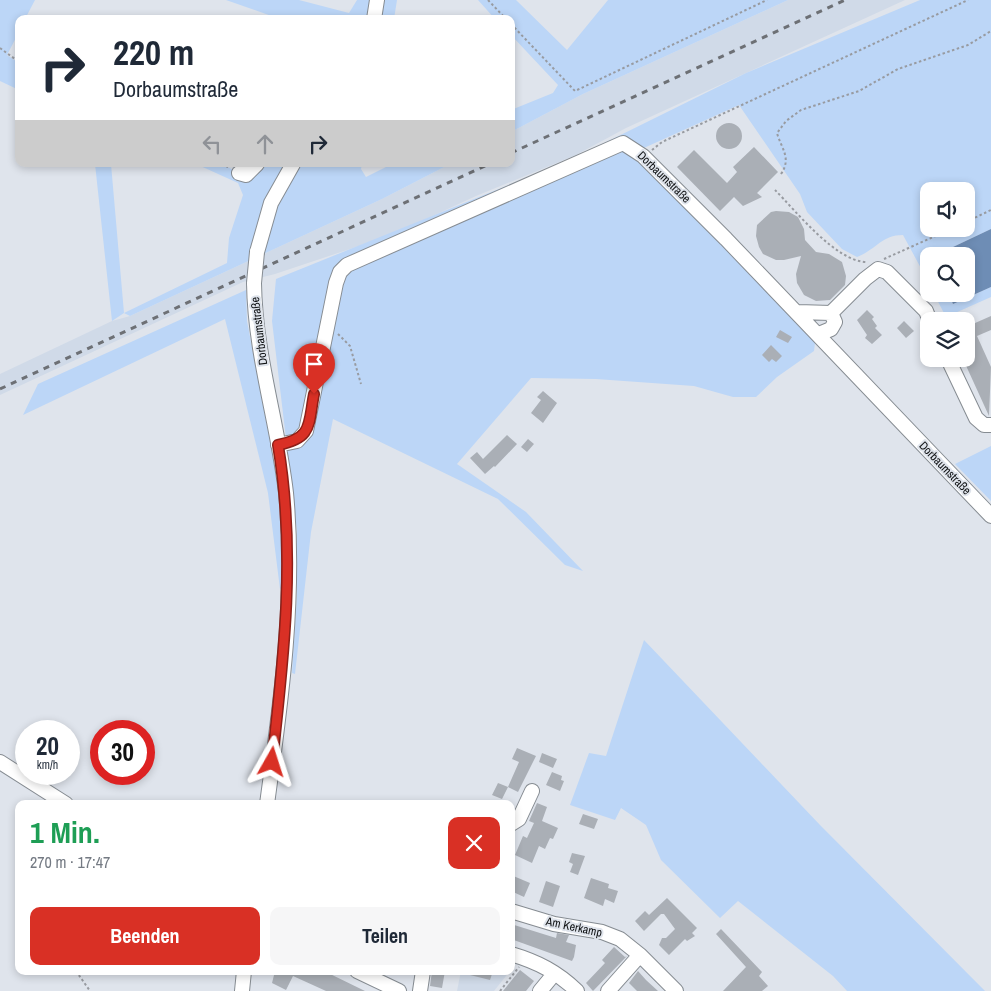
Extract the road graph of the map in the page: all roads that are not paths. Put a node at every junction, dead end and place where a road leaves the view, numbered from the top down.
1 (377, 0) edge
2 (375, 15) edge
3 (254, 167) edge
4 (291, 167) edge
5 (239, 173) dead end
6 (798, 312) junction
7 (926, 312) edge
8 (830, 314) junction
9 (819, 334) junction
10 (952, 367) edge
11 (991, 425) edge
12 (278, 445) junction
13 (991, 516) edge
14 (0, 762) edge
15 (532, 791) dead end
16 (60, 800) edge
17 (266, 800) edge
18 (515, 822) edge
19 (515, 912) edge
20 (640, 955) junction
21 (516, 956) edge
22 (554, 974) junction
23 (244, 975) edge
24 (366, 975) edge
25 (422, 975) edge
26 (609, 990) edge
27 (242, 991) edge
28 (400, 991) edge
29 (420, 991) edge
30 (540, 991) edge
31 (577, 991) edge
32 (676, 991) edge

1 - 2 street
3 - 5 street
4 - 12 street, Dorbaumstraße, bridge
6 - 8 street
6 - 9 street, Dorbaumstraße
6 - 12 street, Dorbaumstraße
7 - 8 street
8 - 9 street
9 - 13 street, Dorbaumstraße
10 - 11 street
12 - 17 street, Dorbaumstraße
14 - 16 street
15 - 18 street
19 - 20 street, Am Kerkamp
20 - 26 street
20 - 32 street, Am Kerkamp
21 - 22 street
22 - 30 street
22 - 31 street
23 - 27 street
24 - 28 street
25 - 29 street

